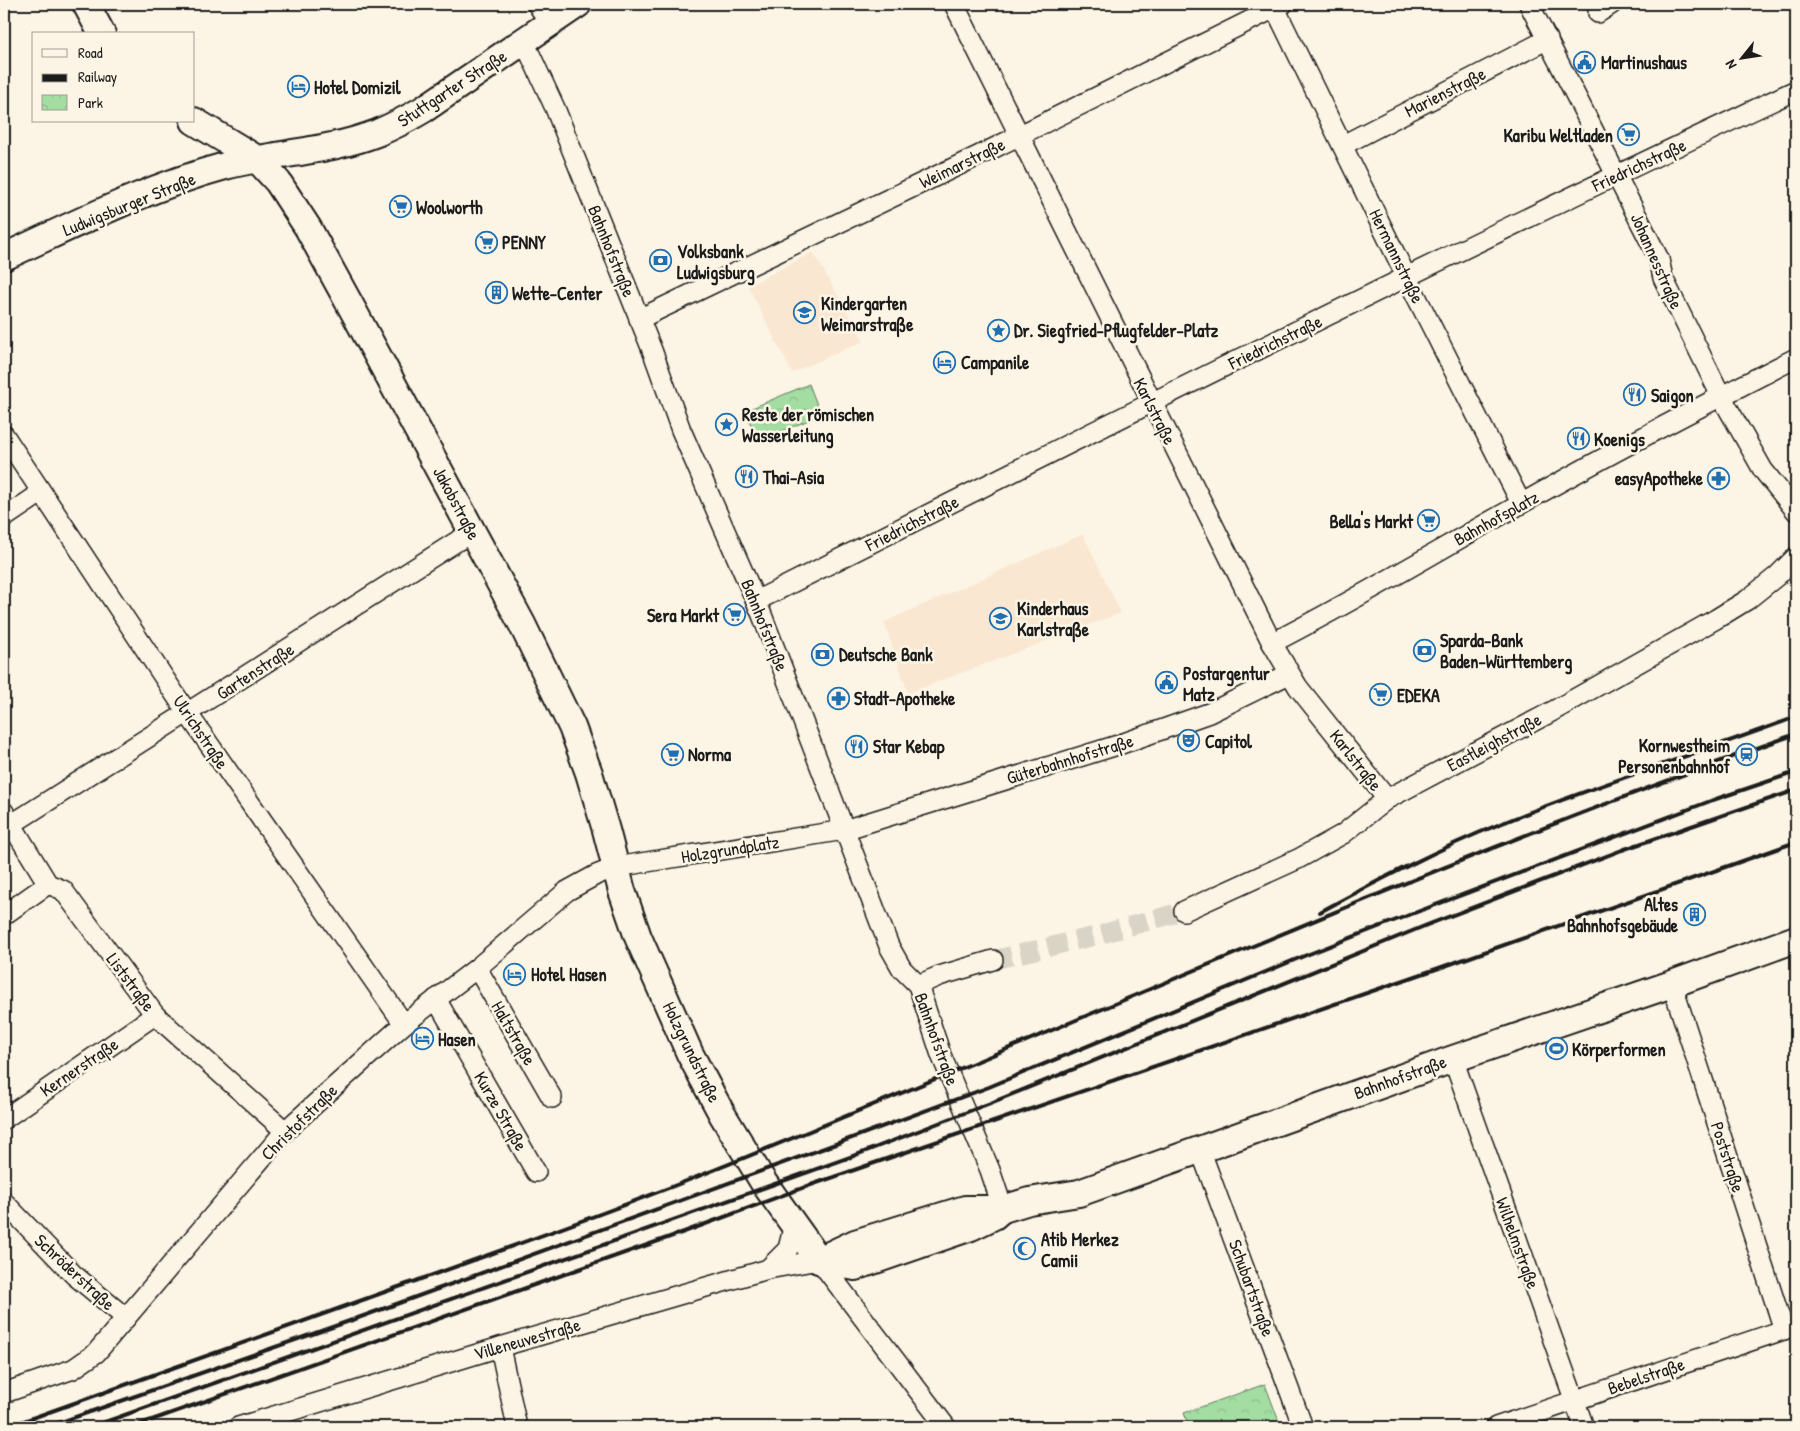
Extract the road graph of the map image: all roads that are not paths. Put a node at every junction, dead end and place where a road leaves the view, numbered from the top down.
1 (86, 4) edge
2 (578, 4) edge
3 (954, 4) edge
4 (1529, 4) edge
5 (1279, 6) edge
6 (543, 14) edge
7 (101, 32) edge
8 (1548, 39) junction
9 (524, 41) junction
10 (1796, 90) edge
11 (195, 122) edge
12 (1019, 136) junction
13 (1343, 145) junction
14 (257, 159) junction
15 (1617, 174) junction
16 (4, 257) edge
17 (1407, 278) junction
18 (639, 319) junction
19 (1796, 358) edge
20 (1721, 396) junction
21 (1151, 402) junction
22 (4, 435) edge
23 (41, 493) junction
24 (1521, 504) junction
25 (1796, 511) edge
26 (4, 518) edge
27 (472, 533) junction
28 (1796, 557) edge
29 (756, 601) junction
30 (1272, 643) junction
31 (1289, 674) junction
32 (188, 714) junction
33 (1387, 799) junction
34 (8, 818) edge
35 (844, 830) junction
36 (616, 868) junction
37 (48, 884) junction
38 (1184, 911) tunnel mouth
39 (4, 915) edge
40 (1796, 938) edge
41 (993, 960) tunnel mouth
42 (476, 968) junction
43 (1672, 984) junction
44 (918, 985) junction
45 (436, 999) junction
46 (155, 1015) junction
47 (404, 1024) junction
48 (1452, 1058) junction
49 (552, 1098) dead end
50 (4, 1118) edge
51 (285, 1131) junction
52 (1200, 1149) junction
53 (536, 1172) dead end
54 (4, 1202) edge
55 (1003, 1209) junction
56 (794, 1224) junction
57 (819, 1260) junction
58 (768, 1269) junction
59 (126, 1318) junction
60 (1790, 1328) edge
61 (500, 1347) junction
62 (4, 1394) edge
63 (1574, 1400) junction
64 (238, 1427) edge
65 (517, 1427) edge
66 (945, 1427) edge
67 (1303, 1427) edge
68 (1496, 1427) edge
69 (1584, 1427) edge

1 - 7 main road
2 - 6 main road, Stuttgarter Straße
3 - 12 street, Karlstraße
4 - 8 street, Johannesstraße
5 - 12 street, Weimarstraße
5 - 13 street, Hermannstraße
6 - 9 main road, Stuttgarter Straße
8 - 13 street, Marienstraße
8 - 15 street, Johannesstraße
9 - 14 main road, Stuttgarter Straße
9 - 18 street, Bahnhofstraße
10 - 15 street, Friedrichstraße
11 - 14 main road, Jakobstraße
12 - 18 street, Weimarstraße
12 - 21 street, Karlstraße
13 - 17 street, Hermannstraße
14 - 16 main road, Ludwigsburger Straße
14 - 27 main road, Jakobstraße
15 - 17 street, Friedrichstraße
15 - 20 street, Johannesstraße
17 - 21 street, Friedrichstraße
17 - 24 street, Hermannstraße
18 - 29 street, Bahnhofstraße
19 - 20 street, Bahnhofsplatz
20 - 24 street, Bahnhofsplatz
20 - 25 street, Johannesstraße
21 - 29 street, Friedrichstraße
21 - 30 street, Karlstraße
22 - 23 street, Ulrichstraße
23 - 26 street
23 - 32 street, Ulrichstraße
24 - 30 street, Bahnhofsplatz
27 - 32 street, Gartenstraße
27 - 36 main road, Jakobstraße
28 - 33 street, Eastleighstraße
29 - 35 street, Bahnhofstraße
30 - 31 street, Karlstraße
31 - 33 street, Karlstraße
31 - 35 street, Güterbahnhofstraße
32 - 34 street, Gartenstraße
32 - 47 street, Ulrichstraße
33 - 38 street, Eastleighstraße
34 - 37 street, Liststraße
35 - 36 street, Holzgrundplatz
35 - 44 street, Bahnhofstraße
36 - 42 street, Christofstraße
36 - 56 main road, Holzgrundstraße
37 - 39 street
37 - 46 street, Liststraße
40 - 43 main road, Bahnhofstraße
41 - 44 street
42 - 45 street, Christofstraße
42 - 49 street, Haltstraße
43 - 48 main road, Bahnhofstraße
43 - 60 street, Poststraße
44 - 55 street, Bahnhofstraße
45 - 47 street, Christofstraße
45 - 53 street, Kurze Straße
46 - 50 street, Kernerstraße
46 - 51 street, Liststraße
47 - 51 street, Christofstraße
48 - 52 main road, Bahnhofstraße
48 - 63 street, Wilhelmstraße
51 - 59 street, Christofstraße
52 - 55 main road, Bahnhofstraße
52 - 67 street, Schubartstraße
54 - 59 street, Schröderstraße
55 - 57 main road, Bahnhofstraße
56 - 57 main road, Holzgrundstraße
56 - 58 street
57 - 58 street, Villeneuvestraße
57 - 66 street, Holzgrundstraße
58 - 61 street, Villeneuvestraße
59 - 62 street, Christofstraße
60 - 63 street, Bebelstraße
61 - 64 street, Villeneuvestraße
61 - 65 street
63 - 68 street, Bebelstraße
63 - 69 street, Wilhelmstraße

